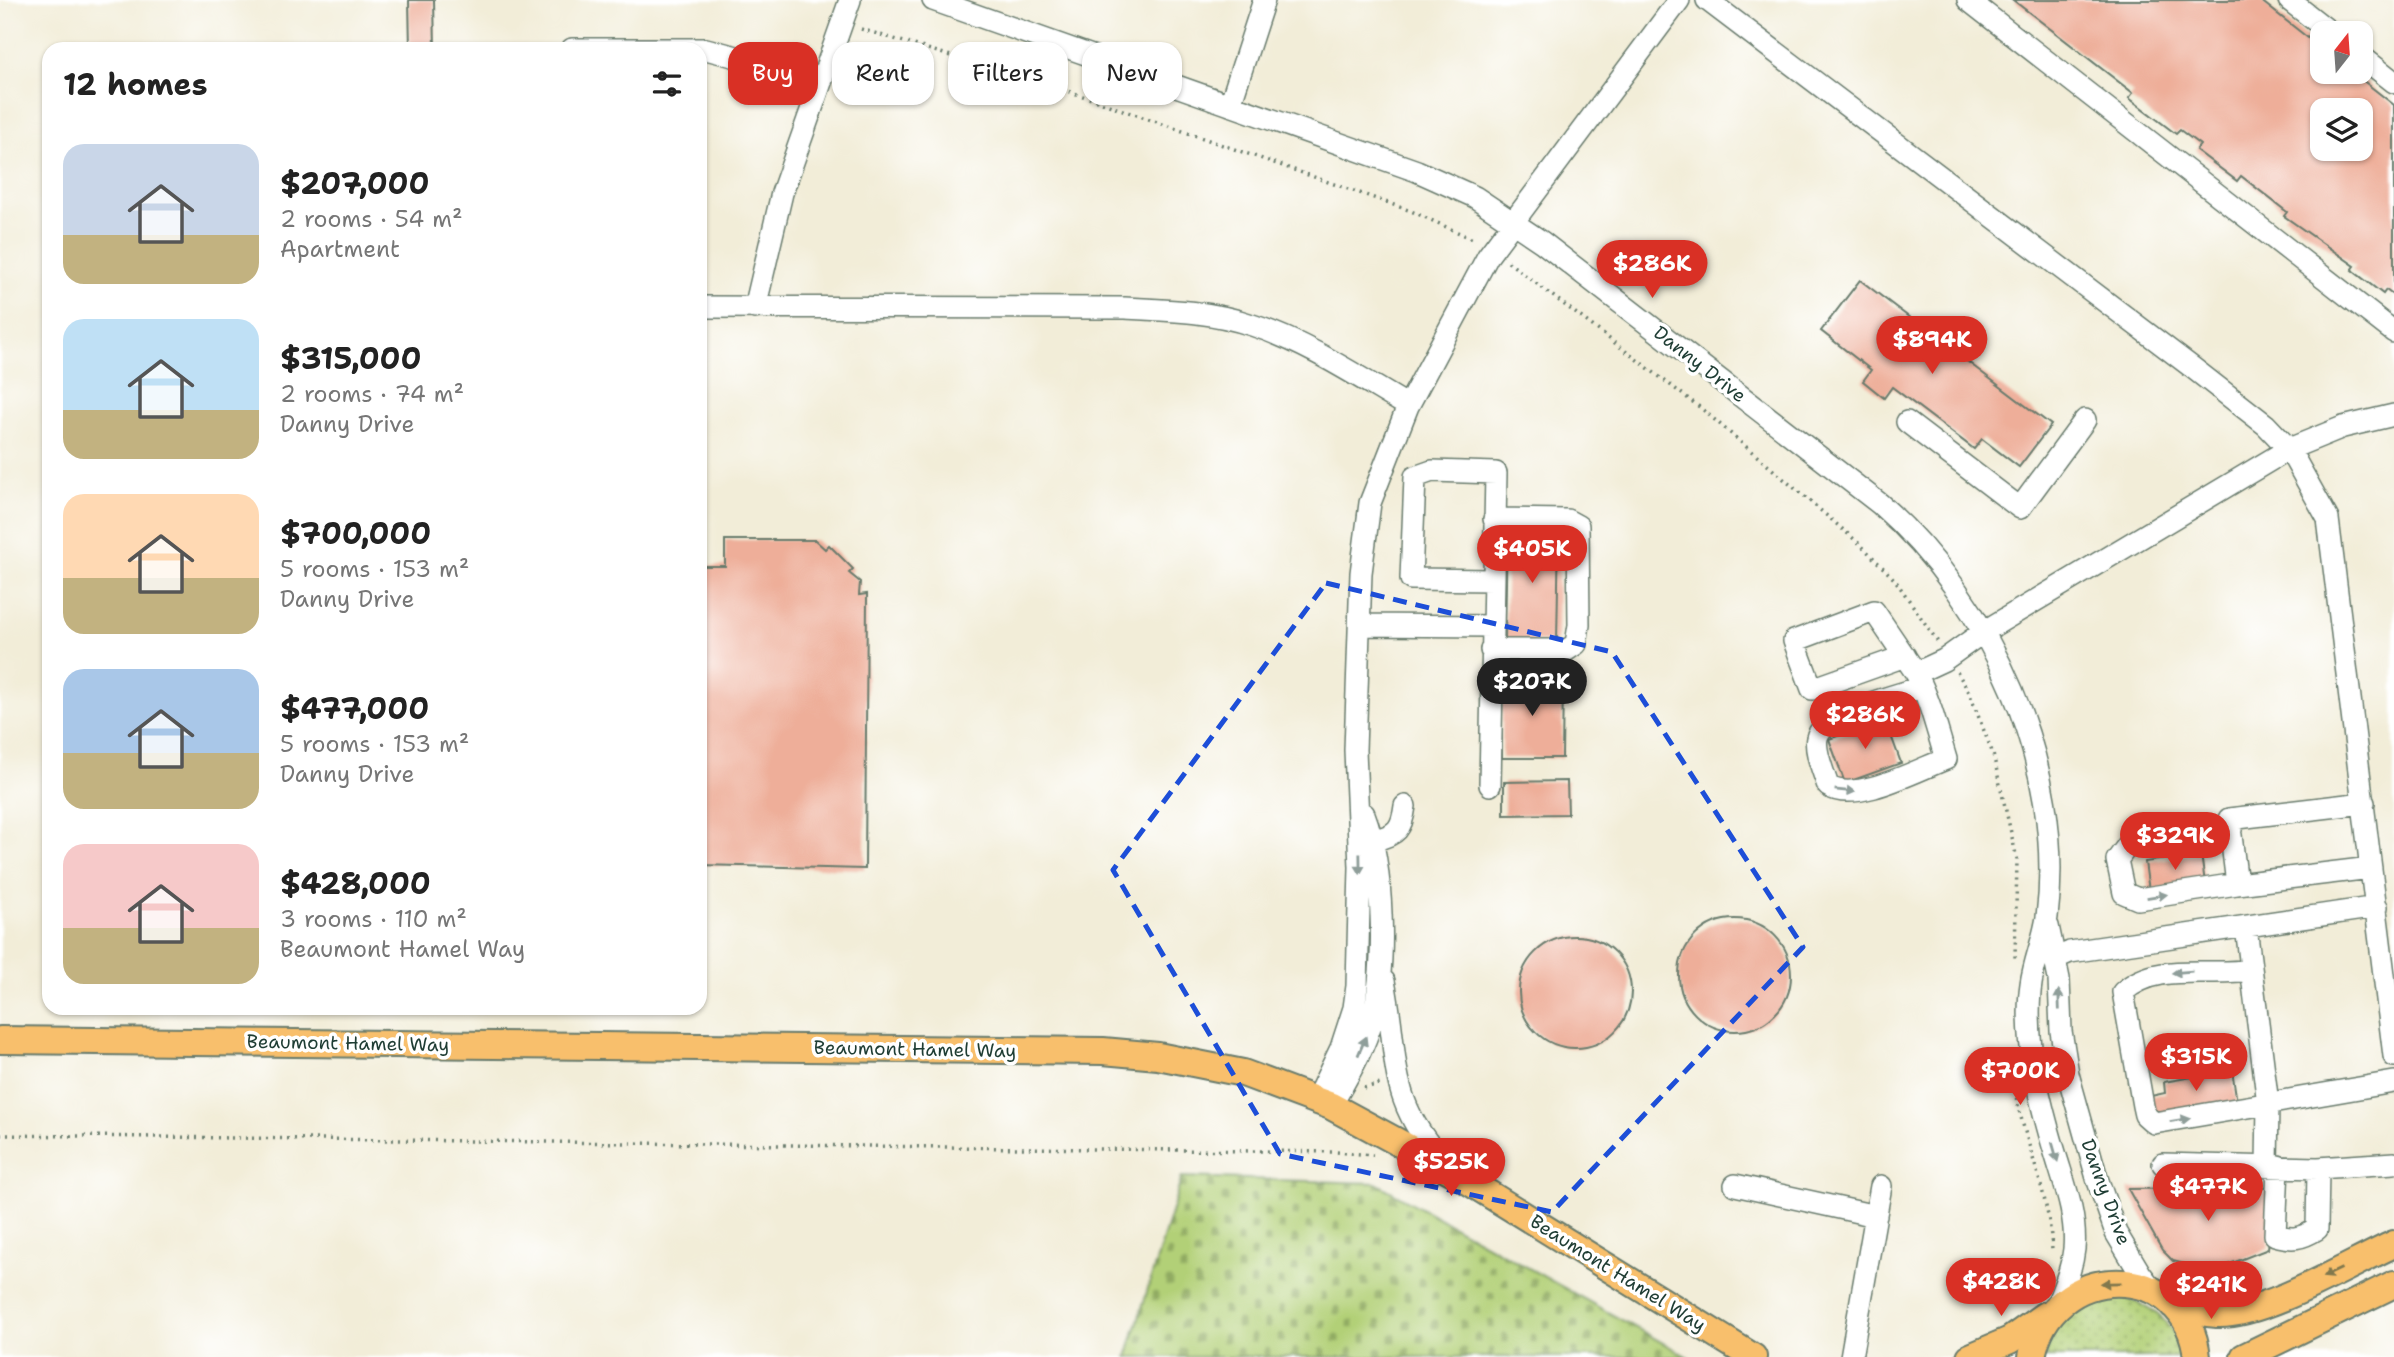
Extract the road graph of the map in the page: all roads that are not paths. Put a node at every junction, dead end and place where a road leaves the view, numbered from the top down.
1 (850, 0) edge
2 (933, 0) edge
3 (1264, 0) edge
4 (1679, 0) edge
5 (1707, 0) edge
6 (1969, 0) edge
7 (2289, 0) edge
8 (2316, 21) edge
9 (707, 49) edge
10 (728, 55) edge
11 (2373, 65) edge
12 (2394, 82) edge
13 (1230, 105) junction
14 (1513, 222) junction
15 (707, 307) edge
16 (755, 308) junction
17 (2394, 332) edge
18 (1408, 406) junction
19 (2394, 415) edge
20 (2085, 420) dead end
21 (1906, 422) dead end
22 (2288, 449) junction
23 (1494, 519) junction
24 (1493, 580) junction
25 (1360, 625) junction
26 (1492, 626) junction
27 (1983, 632) junction
28 (1492, 650) junction
29 (1914, 672) junction
30 (1490, 785) dead end
31 (1357, 796) junction
32 (2364, 803) junction
33 (1405, 806) dead end
34 (2231, 830) junction
35 (1374, 840) junction
36 (2371, 868) junction
37 (2237, 884) junction
38 (2377, 907) junction
39 (2047, 917) junction
40 (2246, 927) junction
41 (2054, 959) junction
42 (1380, 962) junction
43 (2250, 970) junction
44 (0, 1040) edge
45 (2394, 1056) edge
46 (2394, 1082) edge
47 (1324, 1103) junction
48 (2268, 1104) junction
49 (2394, 1163) edge
50 (2163, 1164) dead end
51 (2273, 1166) junction
52 (2319, 1168) junction
53 (1455, 1173) junction
54 (1735, 1185) dead end
55 (1881, 1186) dead end
56 (1876, 1216) junction
57 (2394, 1244) edge
58 (2394, 1284) edge
59 (2165, 1299) junction
60 (2055, 1307) junction
61 (1754, 1357) edge
62 (1851, 1357) edge
63 (1970, 1357) edge
64 (2032, 1357) edge
65 (2197, 1357) edge
66 (2244, 1357) edge

1 - 16 street
2 - 13 street, Danny Drive
3 - 13 street
4 - 14 street
5 - 22 street
6 - 17 street
7 - 8 street
9 - 10 street
11 - 12 street
13 - 14 street, Danny Drive
14 - 18 street
14 - 27 street, Danny Drive
15 - 16 street
16 - 18 street
18 - 25 street
19 - 22 street
20 - 21 street
22 - 27 street
22 - 32 street
23 - 24 street
23 - 24 street
23 - 28 street
24 - 26 street
25 - 26 street
25 - 31 street
26 - 28 street
27 - 29 street
27 - 39 street, Danny Drive
28 - 30 street
29 - 29 street
29 -> 29 street
31 - 35 street
31 -> 47 street
32 - 34 street
32 - 36 street
33 - 35 street
34 - 37 street
34 -> 37 street
35 - 42 street
36 - 37 street
36 - 38 street
38 - 40 street
38 - 45 street
39 - 41 street, Danny Drive
39 -> 60 street, Danny Drive
40 - 41 street
40 - 43 street
59 -> 41 street, Danny Drive
47 -> 42 street
42 - 53 street
43 - 48 street
43 -> 48 street
44 - 47 main road, Beaumont Hamel Way
46 - 48 street
47 - 53 main road, Beaumont Hamel Way
48 - 51 street
49 - 52 street
50 - 51 street
51 - 52 street
51 - 52 street
53 - 61 main road, Beaumont Hamel Way
54 - 56 street
55 - 56 street
56 - 62 street
57 -> 59 main road
58 - 66 main road
59 -> 60 main road
59 - 65 main road
60 - 63 main road
60 - 64 main road

